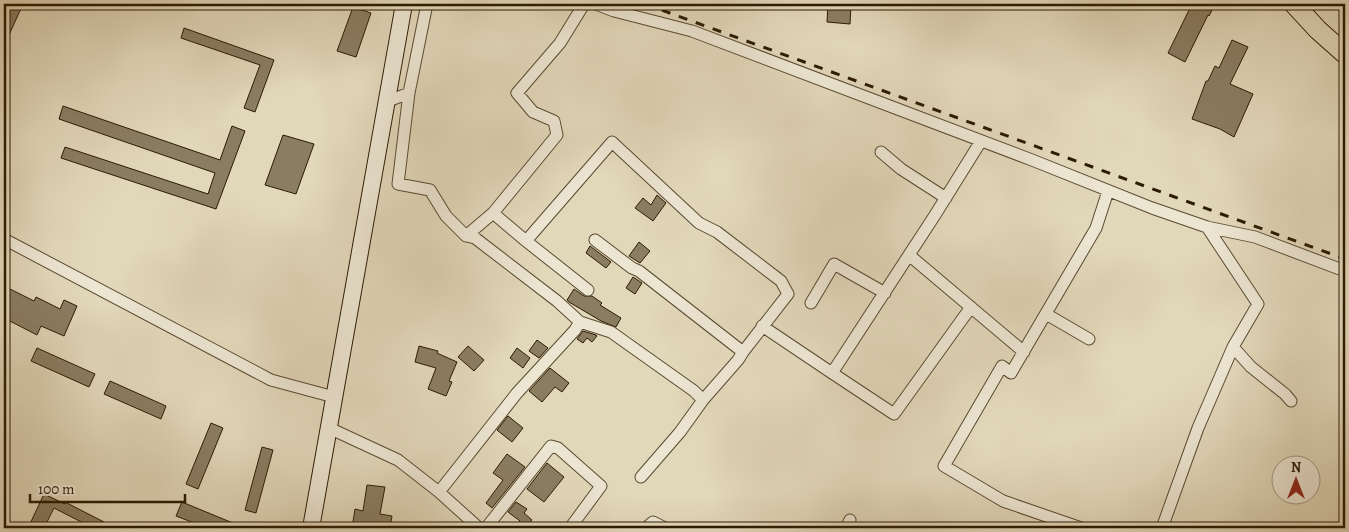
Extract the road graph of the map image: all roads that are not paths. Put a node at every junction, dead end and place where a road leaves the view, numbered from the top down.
1 (404, 4) edge
2 (427, 4) edge
3 (584, 4) edge
4 (596, 4) edge
5 (1294, 4) edge
6 (1310, 4) edge
7 (1345, 39) edge
8 (1345, 54) edge
9 (409, 93) junction
10 (386, 102) junction
11 (981, 141) junction
12 (881, 152) dead end
13 (1108, 191) junction
14 (946, 198) junction
15 (494, 213) junction
16 (1208, 227) junction
17 (466, 236) junction
18 (4, 239) edge
19 (595, 240) dead end
20 (526, 241) junction
21 (909, 255) junction
22 (1345, 270) edge
23 (588, 290) dead end
24 (885, 293) junction
25 (811, 303) dead end
26 (971, 307) junction
27 (1046, 314) junction
28 (580, 322) junction
29 (762, 326) junction
30 (1089, 339) dead end
31 (1233, 347) junction
32 (743, 352) junction
33 (1024, 352) junction
34 (832, 373) junction
35 (334, 397) junction
36 (703, 400) junction
37 (1291, 401) dead end
38 (329, 428) junction
39 (641, 477) dead end
40 (439, 492) junction
41 (311, 528) edge
42 (479, 528) edge
43 (486, 528) edge
44 (570, 528) edge
45 (646, 528) edge
46 (665, 528) edge
47 (1081, 528) edge
48 (1162, 528) edge

1 - 10 main road
2 - 9 street
3 - 15 street
4 - 11 street
5 - 8 main road
6 - 7 main road
9 - 10 street
9 - 17 street
10 - 35 main road
11 - 13 street
11 - 14 street
12 - 14 street
13 - 16 street
13 - 27 street
14 - 21 street
15 - 17 street
15 - 20 street
16 - 22 street
16 - 31 street
17 - 28 street
18 - 35 street
19 - 32 street
20 - 23 street
20 - 29 street
21 - 24 street
21 - 26 street
24 - 25 street
24 - 34 street
26 - 33 street
26 - 34 street
27 - 30 street
27 - 33 street
28 - 36 street
28 - 40 street
29 - 32 street
29 - 34 street
31 - 37 street
31 - 48 street
32 - 36 street
33 - 47 street
35 - 38 main road
36 - 39 street
38 - 40 street
38 - 41 main road
40 - 42 street
43 - 44 street
45 - 46 street

